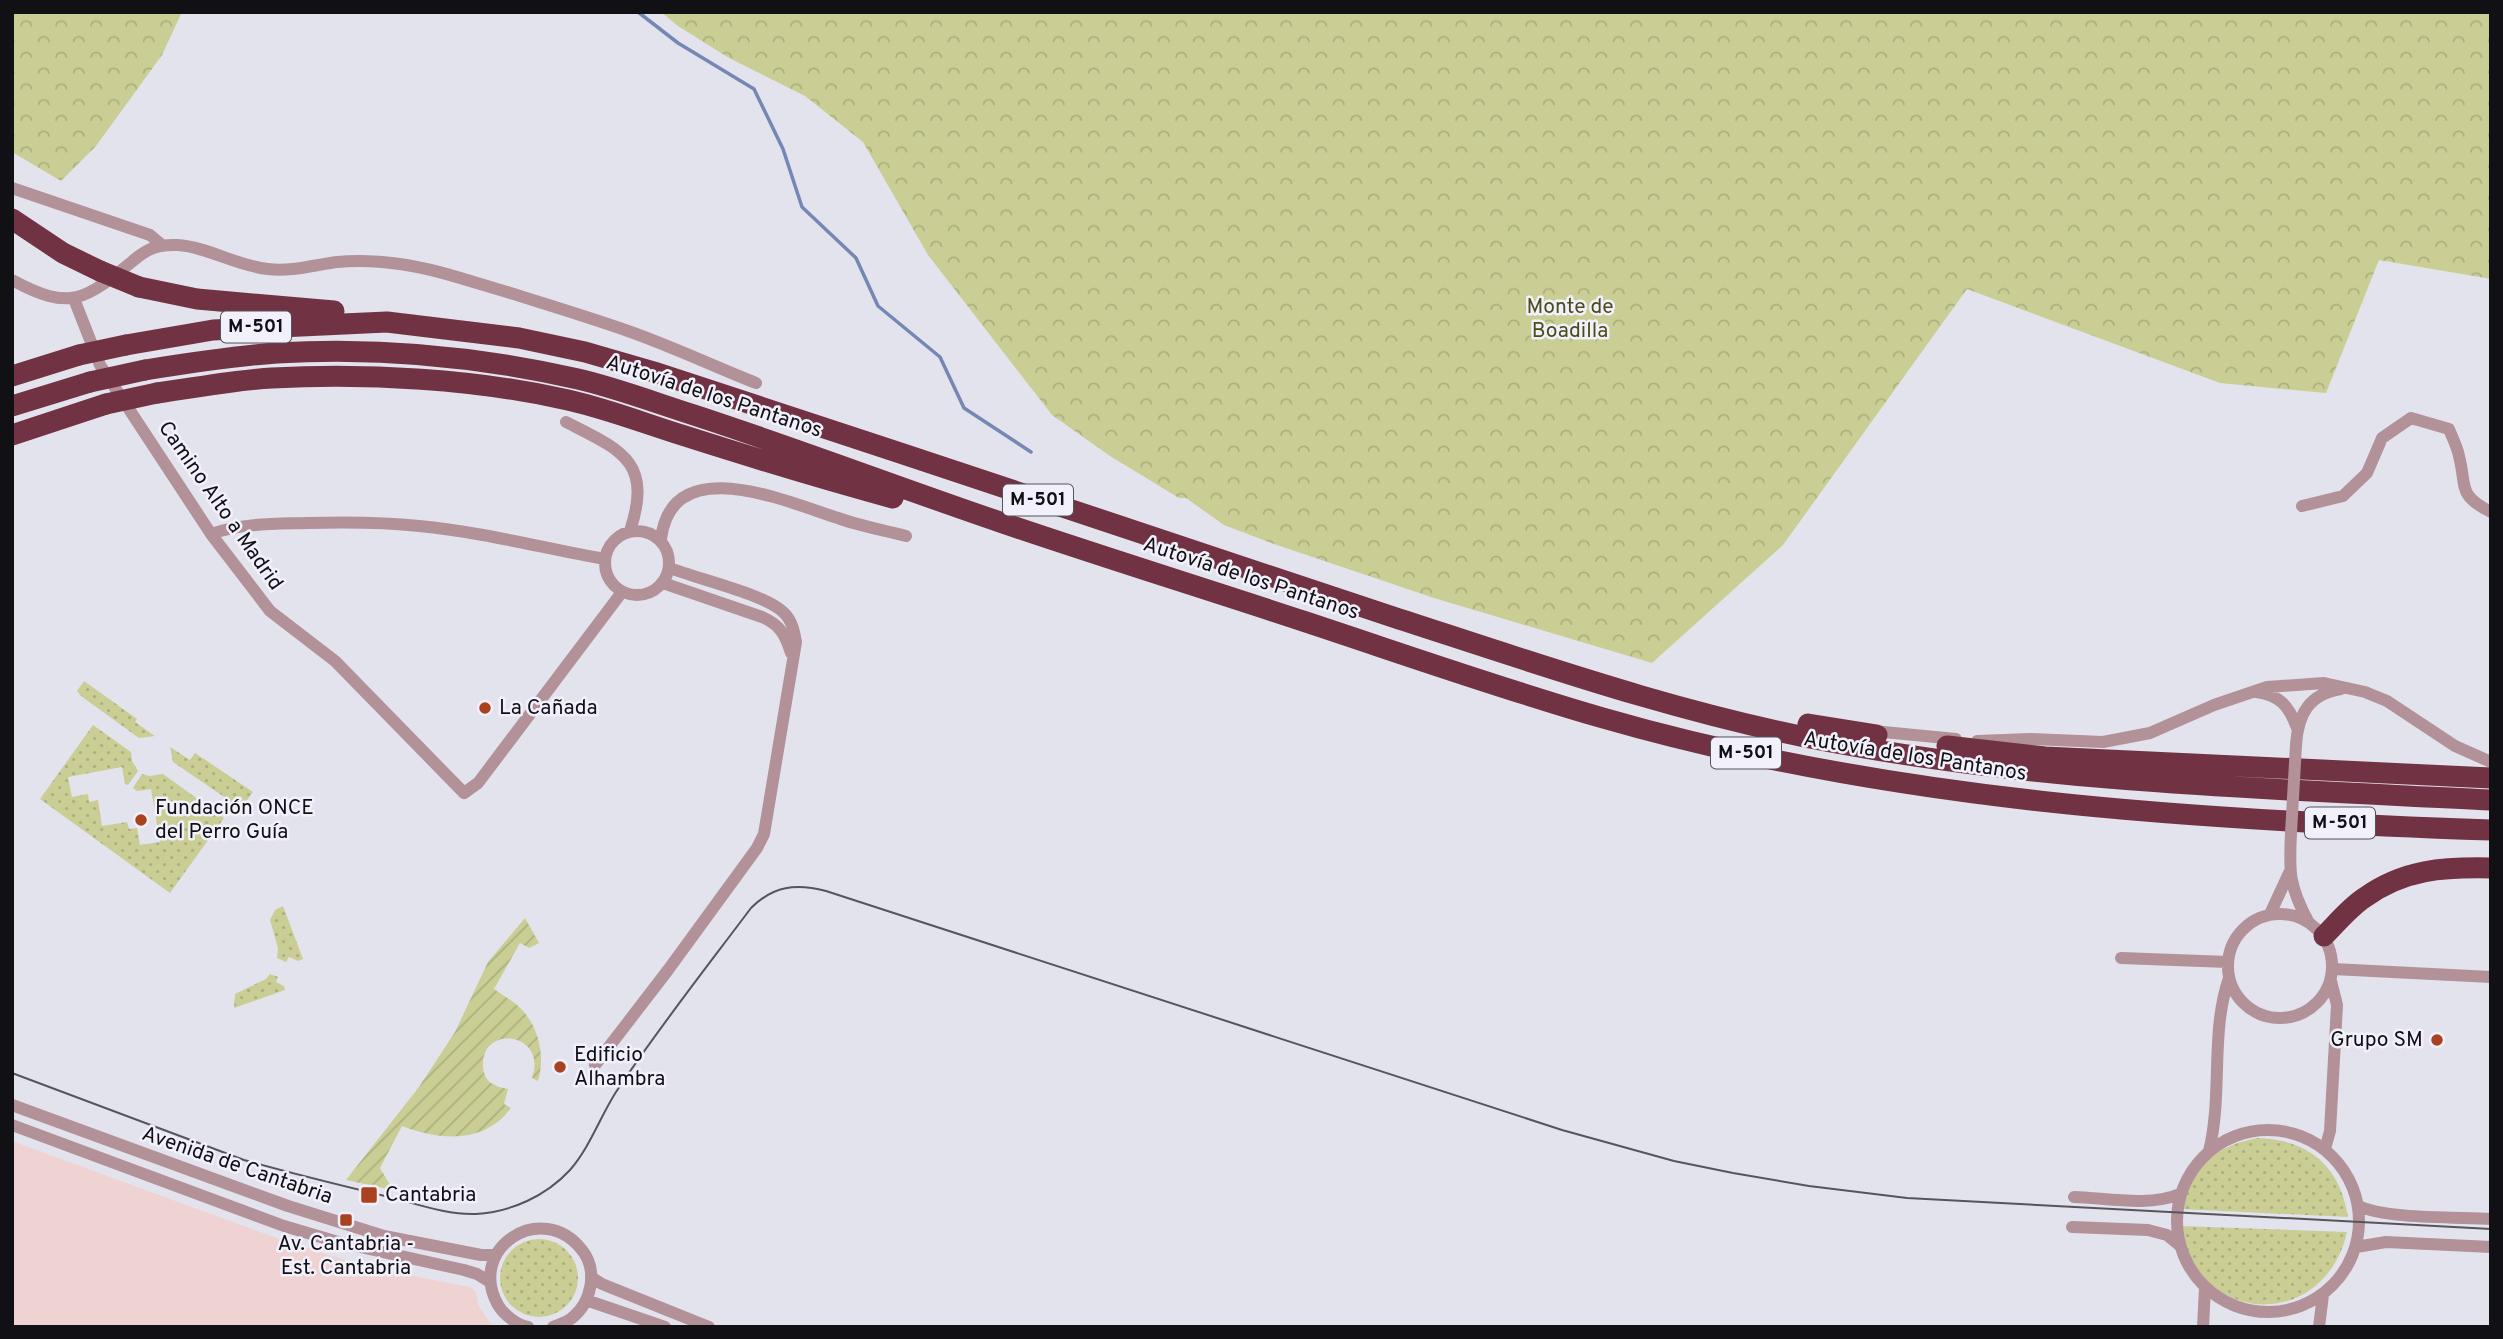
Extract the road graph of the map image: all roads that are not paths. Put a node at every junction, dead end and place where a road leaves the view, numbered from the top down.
1 (12, 188) edge
2 (12, 219) edge
3 (162, 245) junction
4 (12, 271) edge
5 (12, 280) edge
6 (31, 290) junction
7 (74, 299) junction
8 (387, 322) junction
9 (12, 376) edge
10 (756, 383) dead end
11 (106, 404) junction
12 (12, 406) edge
13 (566, 422) dead end
14 (12, 426) edge
15 (12, 435) edge
16 (2302, 506) dead end
17 (2491, 512) edge
18 (1006, 524) junction
19 (630, 531) junction
20 (211, 534) junction
21 (906, 536) dead end
22 (661, 539) junction
23 (605, 559) junction
24 (670, 568) junction
25 (663, 583) junction
26 (622, 592) junction
27 (792, 656) junction
28 (2346, 688) junction
29 (2251, 691) junction
30 (1682, 706) junction
31 (1834, 728) junction
32 (2297, 728) junction
33 (2491, 762) edge
34 (2491, 778) edge
35 (2491, 800) edge
36 (2433, 828) junction
37 (2491, 830) edge
38 (2491, 839) edge
39 (2491, 868) edge
40 (2289, 873) junction
41 (2270, 914) junction
42 (2308, 921) junction
43 (2324, 936) junction
44 (2121, 958) dead end
45 (2228, 962) junction
46 (2332, 975) junction
47 (2491, 977) edge
48 (2229, 978) junction
49 (594, 1065) dead end
50 (12, 1105) edge
51 (12, 1125) edge
52 (2325, 1150) junction
53 (2209, 1151) junction
54 (2180, 1194) junction
55 (2074, 1197) dead end
56 (2359, 1206) junction
57 (2491, 1219) edge
58 (2072, 1227) dead end
59 (2179, 1245) junction
60 (2356, 1247) junction
61 (2491, 1247) edge
62 (495, 1255) junction
63 (591, 1277) junction
64 (490, 1282) junction
65 (2205, 1288) junction
66 (2323, 1295) junction
67 (586, 1300) junction
68 (528, 1327) edge
69 (553, 1327) edge
70 (666, 1327) edge
71 (709, 1327) edge
72 (2203, 1327) edge
73 (2319, 1327) edge

1 - 3 street
2 - 8 highway, bridge
3 - 7 street
3 - 10 street
4 - 6 street
5 - 6 street
6 - 7 street
7 - 20 street, Camino Alto a Madrid
8 - 9 highway, Autovía de los Pantanos / M-501, bridge
8 - 30 highway, Autovía de los Pantanos / M-501
11 - 14 highway
11 - 15 highway
11 - 18 highway, bridge
12 - 18 highway, Autovía de los Pantanos / M-501, bridge
13 - 19 street
16 - 17 street
18 - 36 highway, Autovía de los Pantanos / M-501
19 - 22 street
19 - 23 street
20 - 23 street
20 - 26 street, Camino Alto a Madrid
21 - 22 street
22 - 24 street
23 - 26 street
24 - 25 street
24 - 27 street
25 - 26 street
25 - 27 street
27 - 49 street
28 - 29 street
28 - 32 street
28 - 33 street
29 - 31 street
29 - 32 street
30 - 31 highway
30 - 35 highway, Autovía de los Pantanos / M-501
31 - 34 highway
32 - 40 street, bridge
36 - 37 highway, Autovía de los Pantanos / M-501
36 - 38 highway
39 - 43 highway
40 - 41 street
40 - 42 street
41 - 42 street
41 - 45 street
42 - 43 street
43 - 46 street
44 - 45 street
45 - 48 street
46 - 47 street
46 - 48 street
46 - 52 street
48 - 53 street
50 - 62 street, Avenida de Cantabria
51 - 64 street, Avenida de Cantabria
52 - 53 street
52 - 56 street
53 - 54 street
54 - 55 street
54 - 59 street
56 - 57 street
56 - 60 street
58 - 59 street
59 - 65 street
60 - 61 street
60 - 66 street
62 - 63 street
62 - 64 street
63 - 67 street
63 - 71 street
64 - 68 street
65 - 66 street
65 - 72 street
66 - 73 street
67 - 69 street
67 - 70 street

